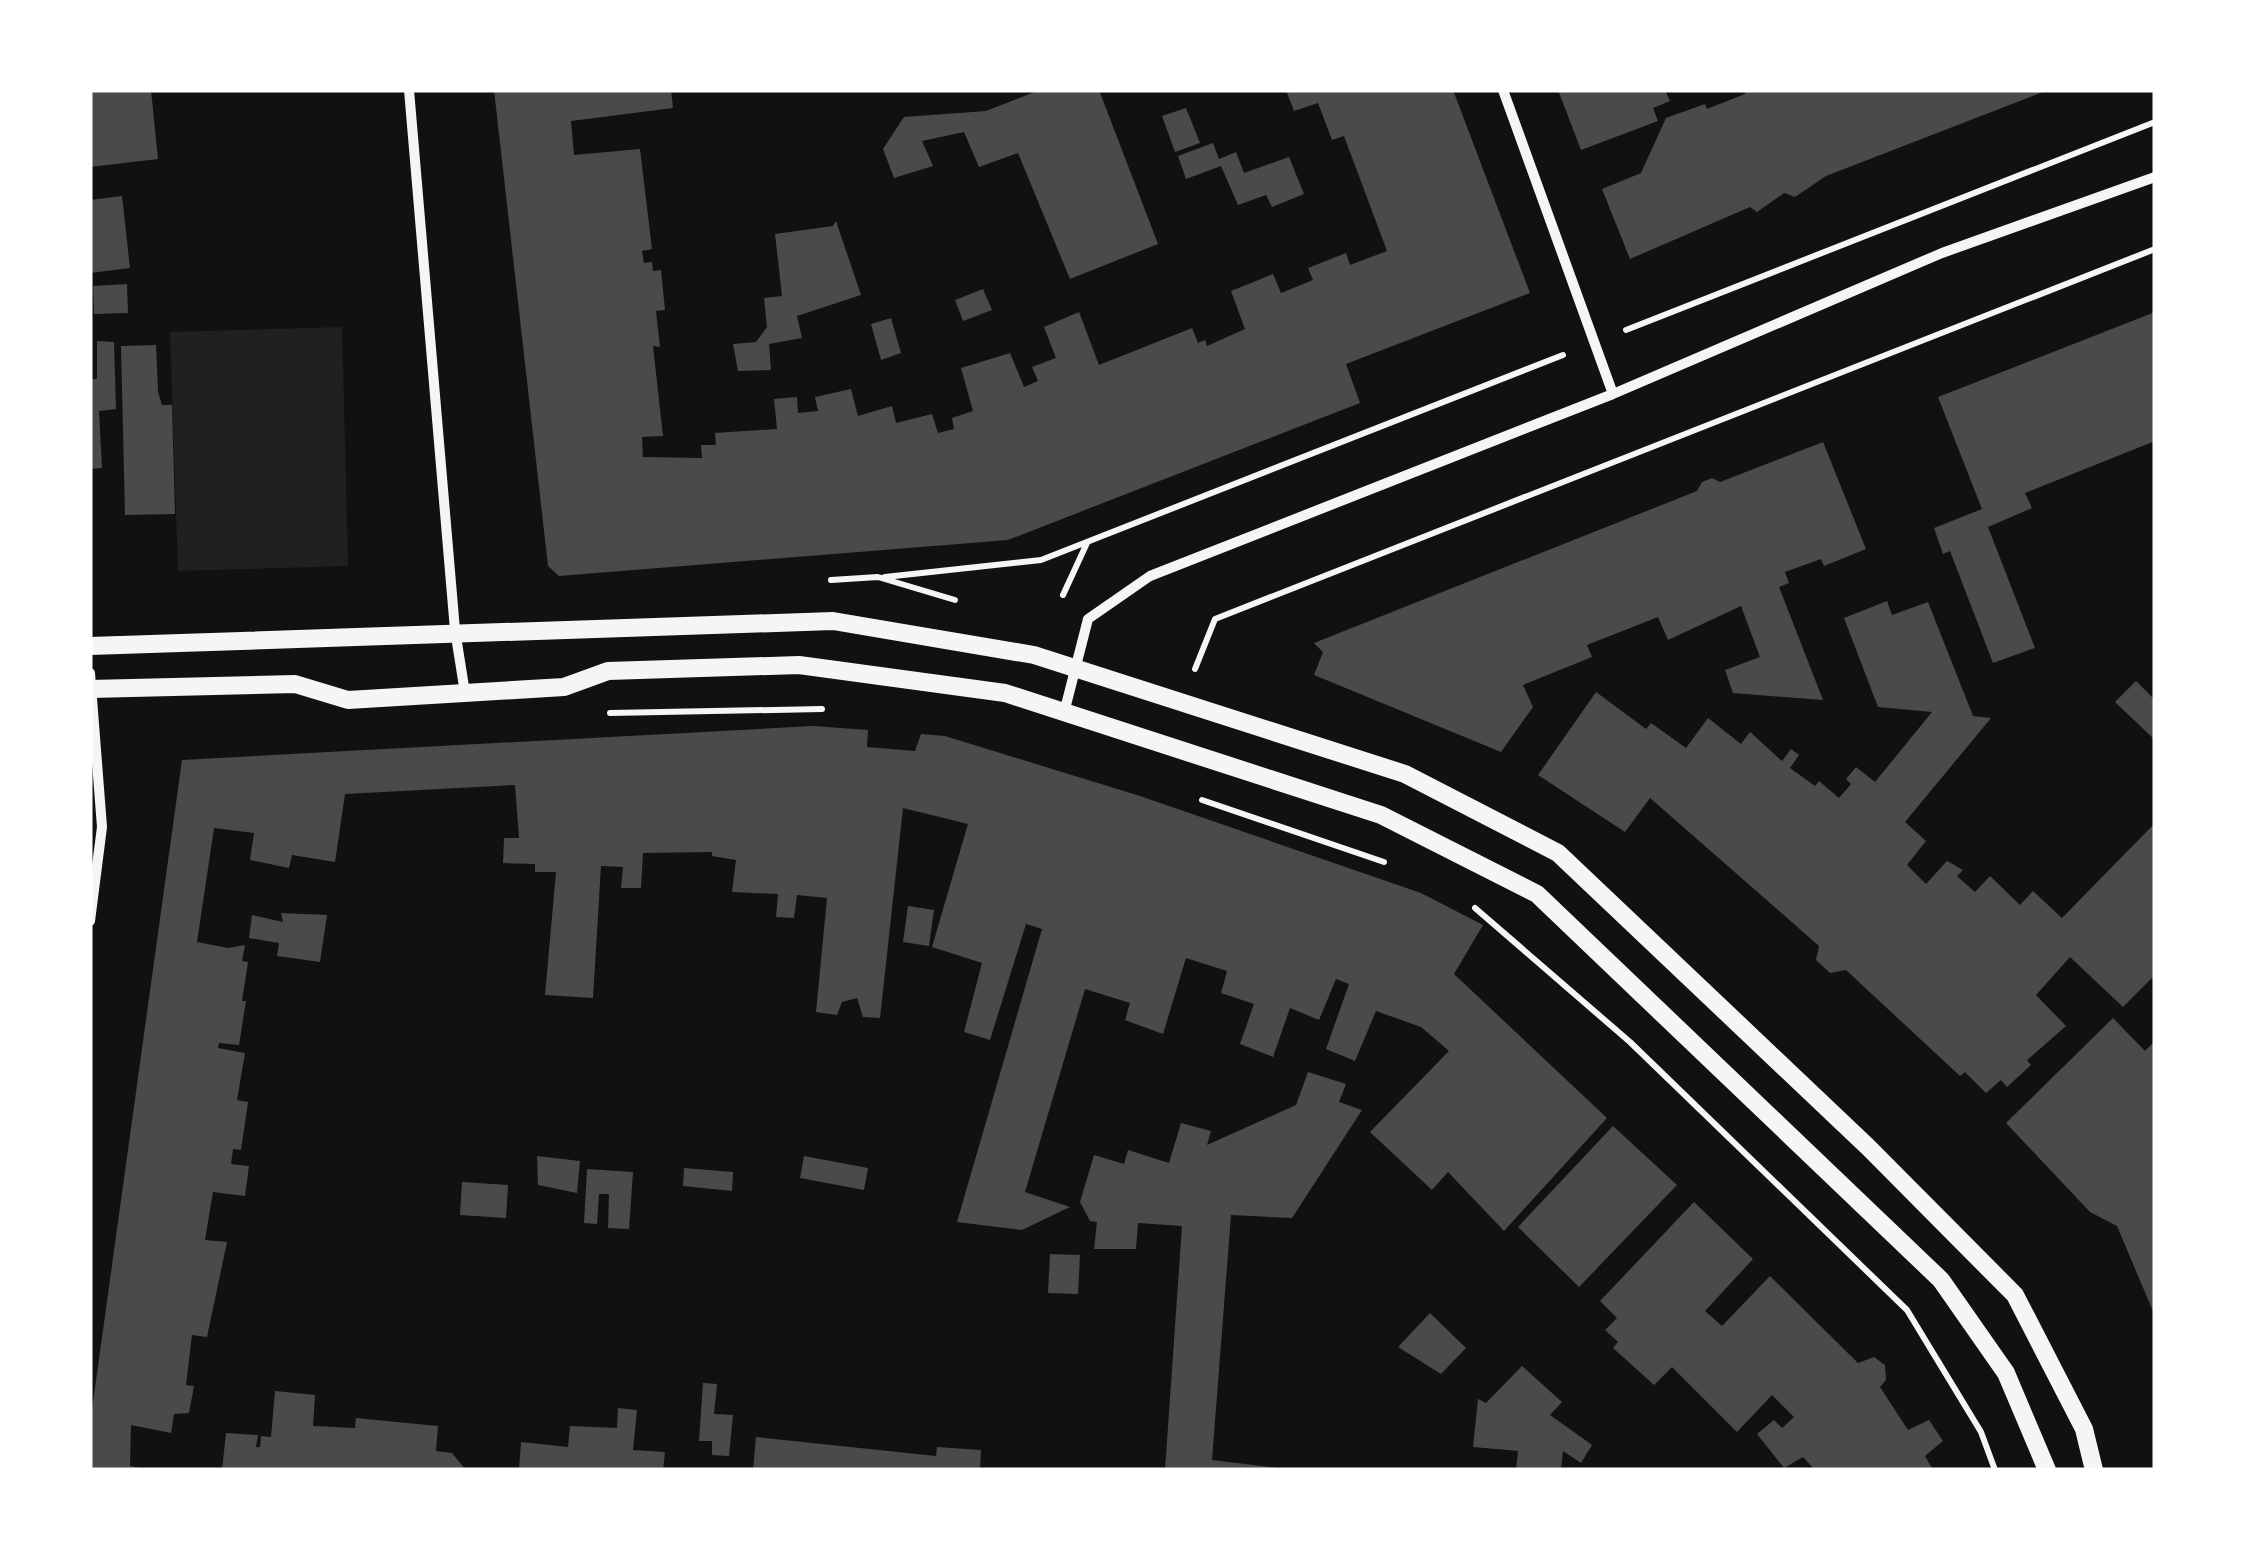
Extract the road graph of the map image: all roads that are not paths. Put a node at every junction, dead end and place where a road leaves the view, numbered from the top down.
1 (409, 90) edge
2 (1503, 90) edge
3 (2155, 177) edge
4 (1613, 394) junction
5 (456, 630) junction
6 (90, 646) edge
7 (1076, 668) junction
8 (91, 684) edge
9 (465, 693) junction
10 (1066, 709) junction
11 (90, 922) edge
12 (2047, 1470) edge
13 (2094, 1470) edge

1 - 5 street
2 - 4 street
3 - 4 street
4 - 7 street
5 - 6 street
5 - 7 street
5 - 9 street
7 - 10 street
7 - 13 street
8 - 9 street
8 - 11 street
9 - 10 street
10 - 12 street

